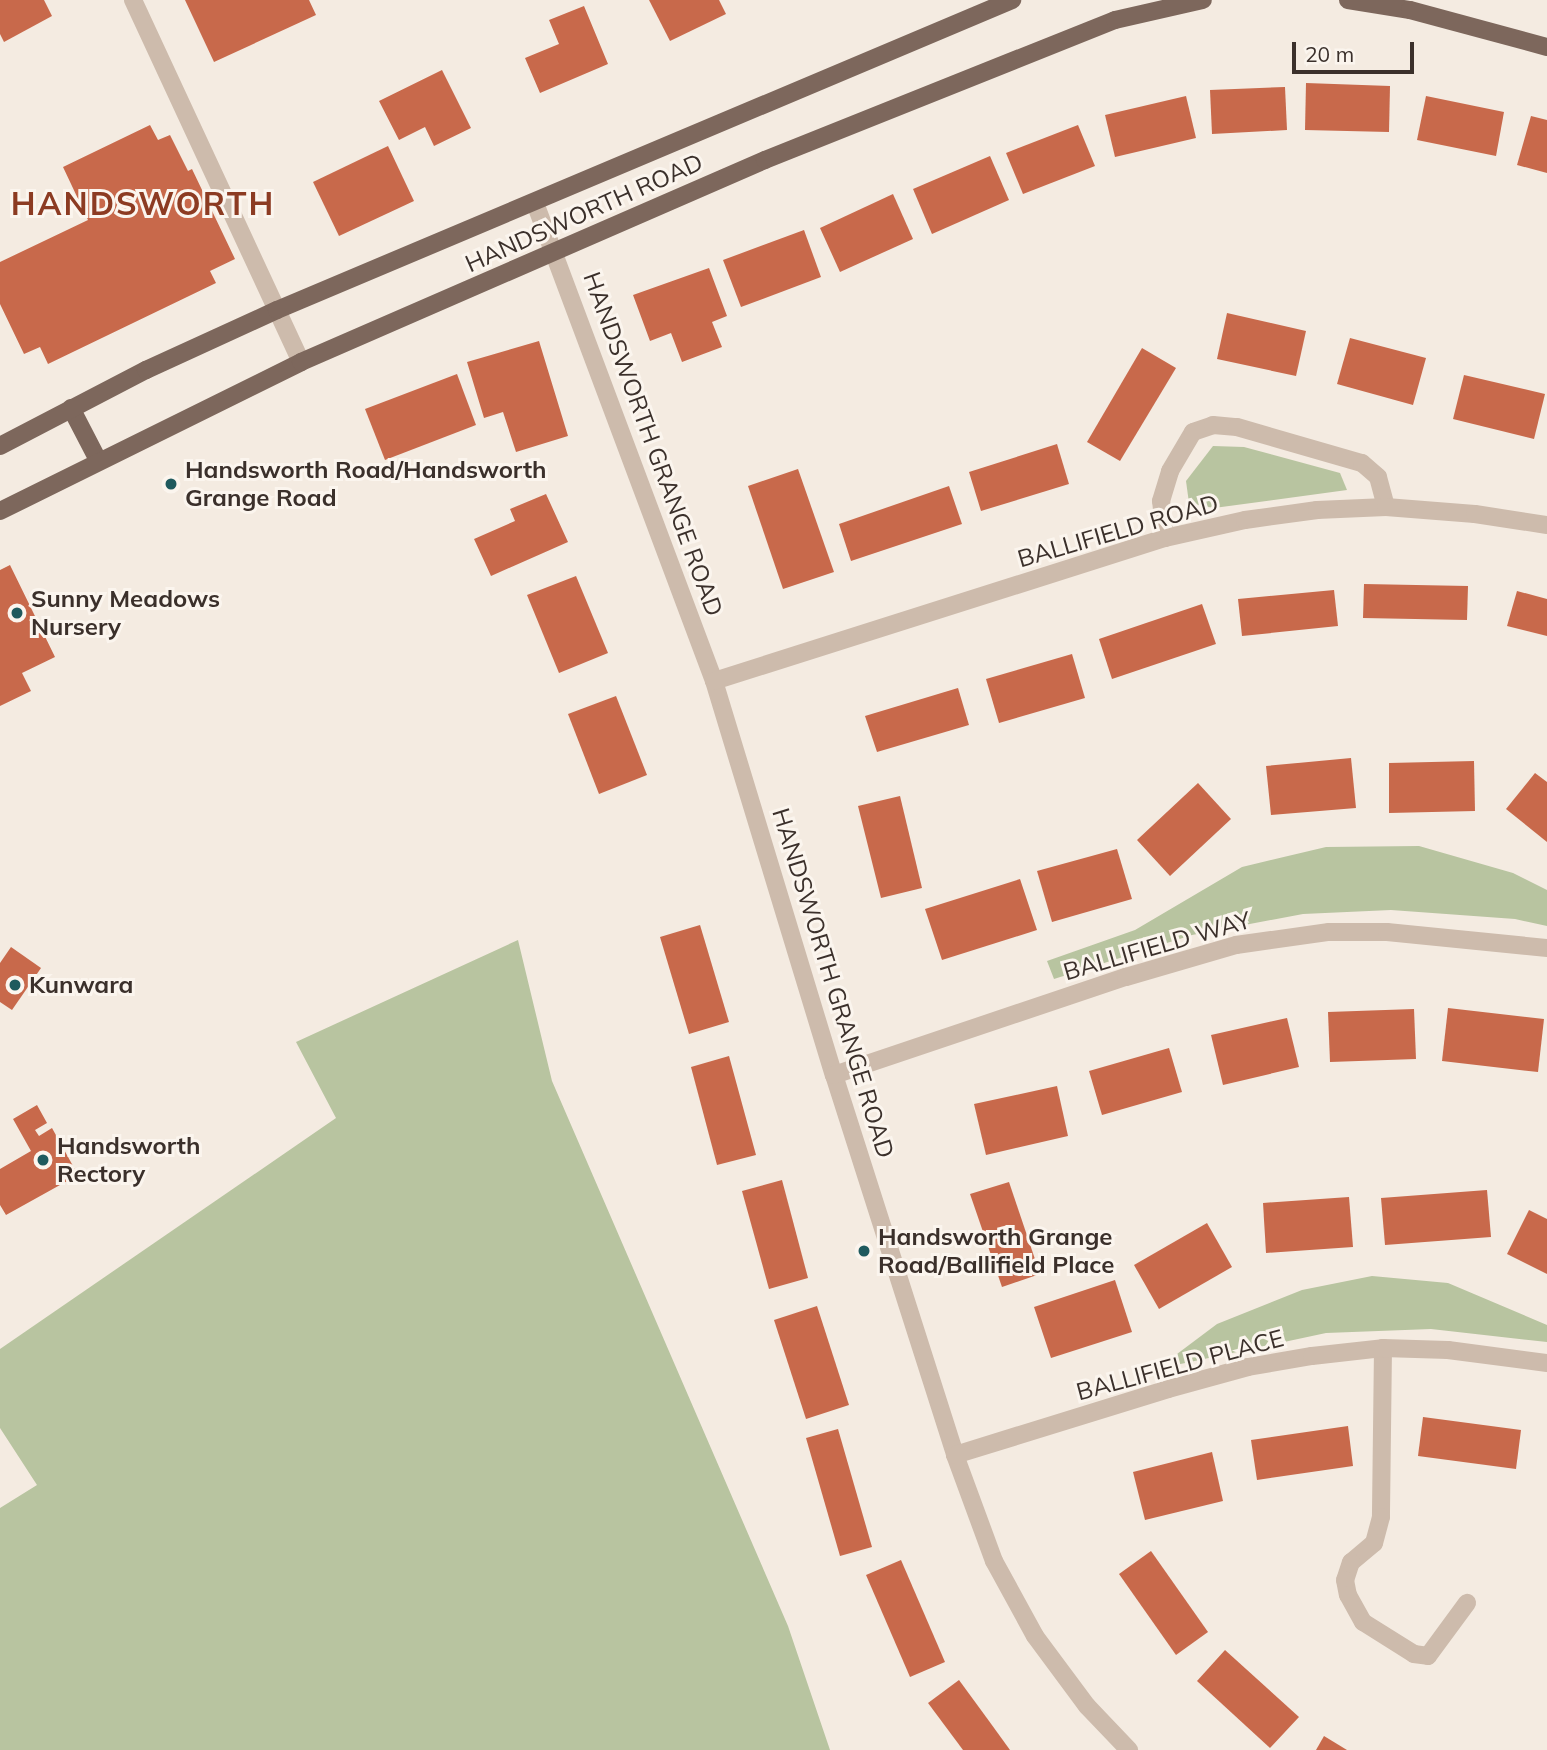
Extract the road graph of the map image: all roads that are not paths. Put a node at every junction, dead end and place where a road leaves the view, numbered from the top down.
1 (133, 0) edge
2 (1012, 0) edge
3 (1203, 0) edge
4 (1348, 0) edge
5 (1415, 3) edge
6 (1547, 47) edge
7 (536, 203) junction
8 (556, 253) junction
9 (277, 310) junction
10 (302, 362) junction
11 (71, 408) junction
12 (0, 446) edge
13 (98, 460) junction
14 (1386, 507) junction
15 (0, 511) edge
16 (1547, 525) edge
17 (1165, 538) junction
18 (715, 681) junction
19 (1547, 948) edge
20 (834, 1075) junction
21 (1382, 1348) junction
22 (1547, 1363) edge
23 (955, 1455) junction
24 (1467, 1604) dead end
25 (1129, 1750) edge

1 - 9 street
2 - 7 main road, HANDSWORTH ROAD
3 - 8 main road, HANDSWORTH ROAD
4 - 5 main road
5 - 6 main road
7 - 8 street, HANDSWORTH GRANGE ROAD
7 - 9 main road, HANDSWORTH ROAD
8 - 10 main road, HANDSWORTH ROAD
8 - 18 street, HANDSWORTH GRANGE ROAD
9 - 10 street
9 - 11 main road, HANDSWORTH ROAD
10 - 13 main road, HANDSWORTH ROAD
11 - 12 main road, HANDSWORTH ROAD
11 - 13 main road
13 - 15 main road, HANDSWORTH ROAD
14 - 16 street, BALLIFIELD ROAD
14 - 17 street, BALLIFIELD ROAD
14 - 17 street
17 - 18 street, BALLIFIELD ROAD
18 - 20 street, HANDSWORTH GRANGE ROAD
19 - 20 street, BALLIFIELD WAY
20 - 23 street, HANDSWORTH GRANGE ROAD
21 - 22 street, BALLIFIELD PLACE
21 - 23 street, BALLIFIELD PLACE
21 - 24 street
23 - 25 street, HANDSWORTH GRANGE ROAD

